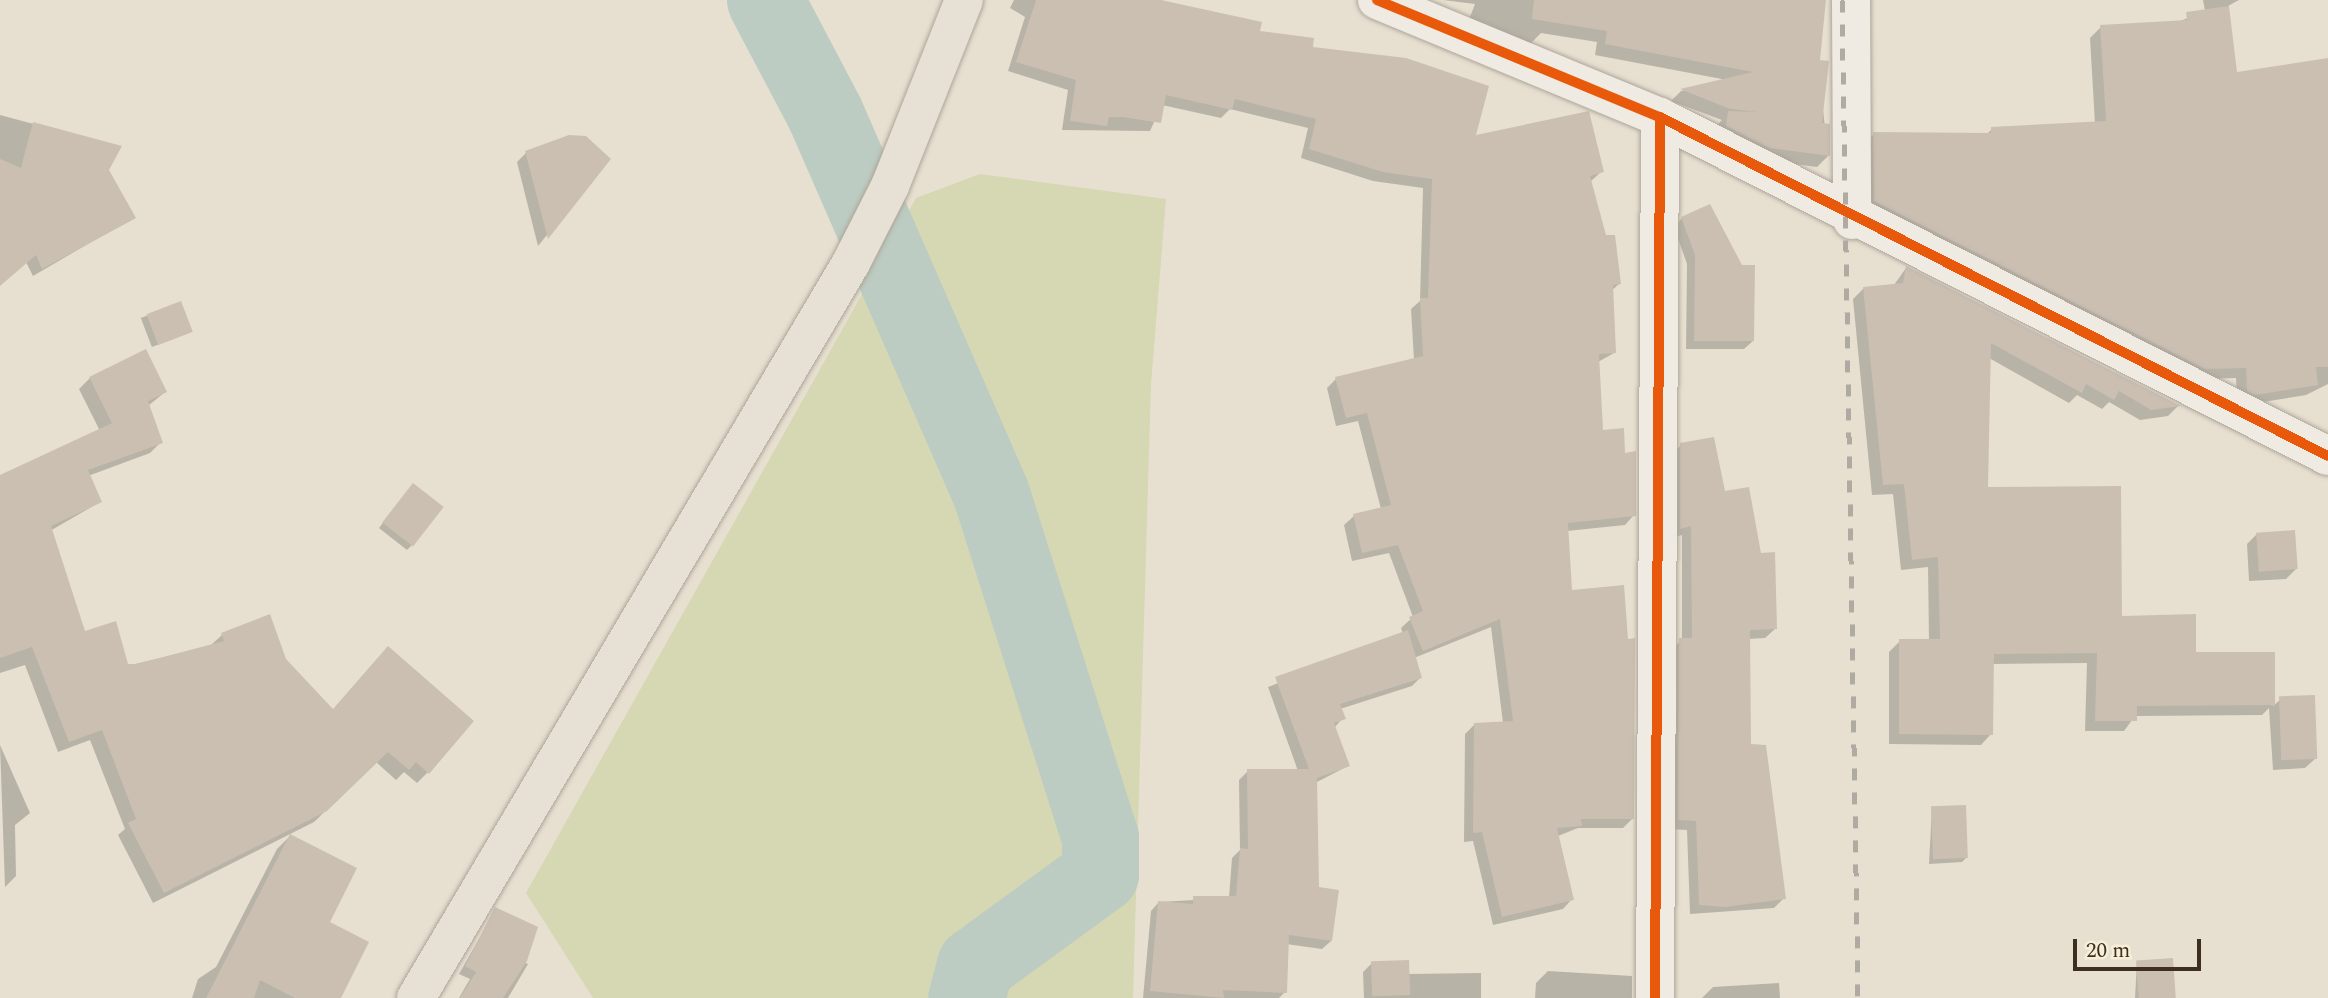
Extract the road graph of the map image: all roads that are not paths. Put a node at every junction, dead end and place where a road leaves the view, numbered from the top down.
1 (964, 0) edge
2 (1377, 0) edge
3 (1851, 0) edge
4 (1462, 18) edge
5 (1660, 117) junction
6 (1852, 220) junction
7 (2328, 456) edge
8 (416, 998) edge
9 (1655, 998) edge

1 - 8 main road
2 - 4 street
3 - 6 street
4 - 5 street
5 - 6 street
5 - 9 street
6 - 7 street

